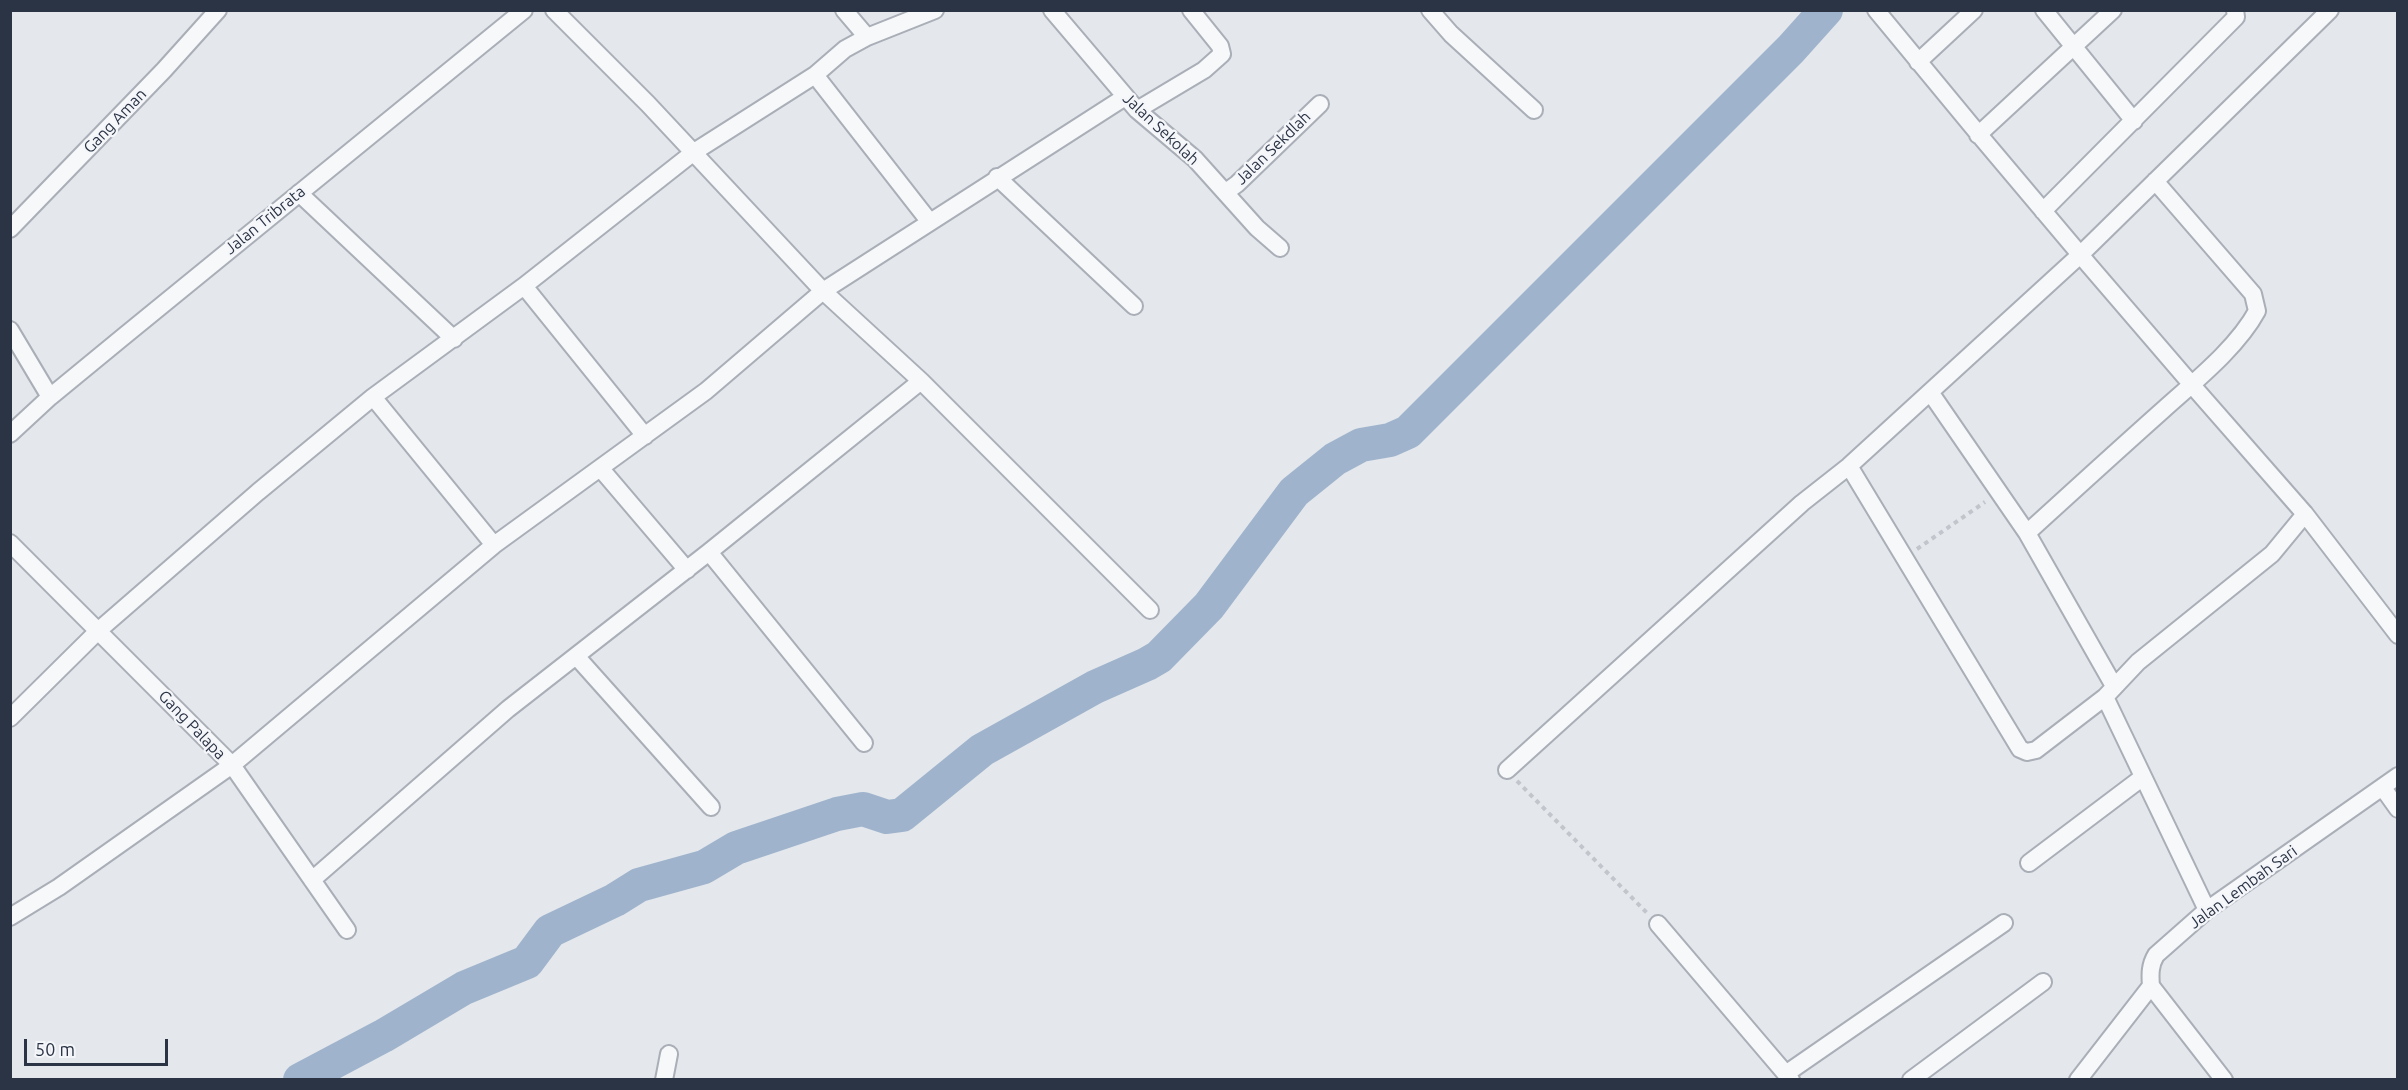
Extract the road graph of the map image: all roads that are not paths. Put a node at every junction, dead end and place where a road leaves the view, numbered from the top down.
1 (218, 10) edge
2 (524, 10) edge
3 (554, 10) edge
4 (844, 10) edge
5 (935, 10) edge
6 (1052, 10) edge
7 (1191, 10) edge
8 (1430, 10) edge
9 (1876, 10) edge
10 (1974, 10) edge
11 (2044, 10) edge
12 (2114, 10) edge
13 (2235, 10) edge
14 (2330, 10) edge
15 (867, 37) junction
16 (2075, 47) junction
17 (1918, 62) junction
18 (815, 75) junction
19 (1125, 97) junction
20 (1320, 104) dead end
21 (1137, 110) junction
22 (1534, 110) dead end
23 (2134, 121) junction
24 (1978, 135) junction
25 (694, 152) junction
26 (997, 177) junction
27 (2155, 181) junction
28 (1226, 192) junction
29 (298, 193) junction
30 (2043, 211) junction
31 (929, 221) junction
32 (10, 229) edge
33 (1280, 248) dead end
34 (2080, 255) junction
35 (524, 286) junction
36 (823, 291) junction
37 (1134, 306) dead end
38 (10, 330) edge
39 (454, 339) junction
40 (921, 381) junction
41 (2191, 385) junction
42 (1930, 392) junction
43 (373, 397) junction
44 (50, 398) junction
45 (10, 434) edge
46 (645, 436) junction
47 (1849, 466) junction
48 (601, 469) junction
49 (2305, 514) junction
50 (2026, 533) junction
51 (10, 543) edge
52 (494, 545) junction
53 (709, 552) junction
54 (687, 570) junction
55 (1150, 610) dead end
56 (99, 630) junction
57 (2397, 635) edge
58 (576, 656) junction
59 (2109, 691) junction
60 (10, 718) edge
61 (864, 743) dead end
62 (232, 765) junction
63 (1507, 770) road end
64 (2397, 776) edge
65 (2143, 777) junction
66 (2383, 788) junction
67 (711, 807) dead end
68 (2397, 809) edge
69 (2029, 863) dead end
70 (312, 880) junction
71 (2207, 910) junction
72 (10, 917) edge
73 (2004, 922) dead end
74 (1658, 924) road end
75 (347, 930) dead end
76 (2043, 982) dead end
77 (2151, 986) junction
78 (669, 1054) dead end
79 (1789, 1076) edge
80 (664, 1080) edge
81 (1911, 1080) edge
82 (2078, 1080) edge
83 (2224, 1080) edge

1 - 32 street, Gang Aman
2 - 29 street, Jalan Tribrata
3 - 25 street
4 - 15 street
5 - 15 street
6 - 19 street, Jalan Sekolah
7 - 21 street
8 - 22 street
9 - 17 street
10 - 17 street
11 - 16 street
12 - 16 street
13 - 23 street
14 - 27 street
15 - 18 street
16 - 23 street
16 - 24 street
17 - 24 street
18 - 25 street
18 - 31 street
19 - 21 street, Jalan Sekolah
19 - 26 street
20 - 28 street, Jalan Sekdlah
21 - 28 street, Jalan Sekolah
23 - 30 street
24 - 30 street
25 - 35 street
25 - 36 street
26 - 31 street
26 - 37 street
27 - 34 street
27 - 41 street
28 - 33 street, Jalan Sekolah
29 - 39 street
29 - 44 street, Jalan Tribrata
30 - 34 street
31 - 36 street
34 - 41 street
34 - 42 street
35 - 39 street
35 - 46 street
36 - 40 street
36 - 46 street
38 - 44 street
39 - 43 street
40 - 53 street
40 - 55 street
41 - 49 street
41 - 50 street
42 - 47 street
42 - 50 street
43 - 52 street
43 - 56 street
44 - 45 street, Jalan Tribrata
46 - 48 street
47 - 59 street
47 - 63 street
48 - 52 street
48 - 54 street
49 - 57 street
49 - 59 street
50 - 59 street
51 - 56 street, Gang Palapa
52 - 62 street
53 - 54 street
53 - 61 street
54 - 58 street
56 - 60 street
56 - 62 street, Gang Palapa
58 - 67 street
58 - 70 street
59 - 65 street
62 - 70 street, Gang Palapa
62 - 72 street
64 - 66 street, Jalan Lembah Sari
65 - 69 street
65 - 71 street
66 - 68 street
66 - 71 street, Jalan Lembah Sari
70 - 75 street, Gang Palapa
71 - 77 street, Jalan Lembah Sari
73 - 79 street
74 - 79 street
76 - 81 street
77 - 82 street
77 - 83 street
78 - 80 street

